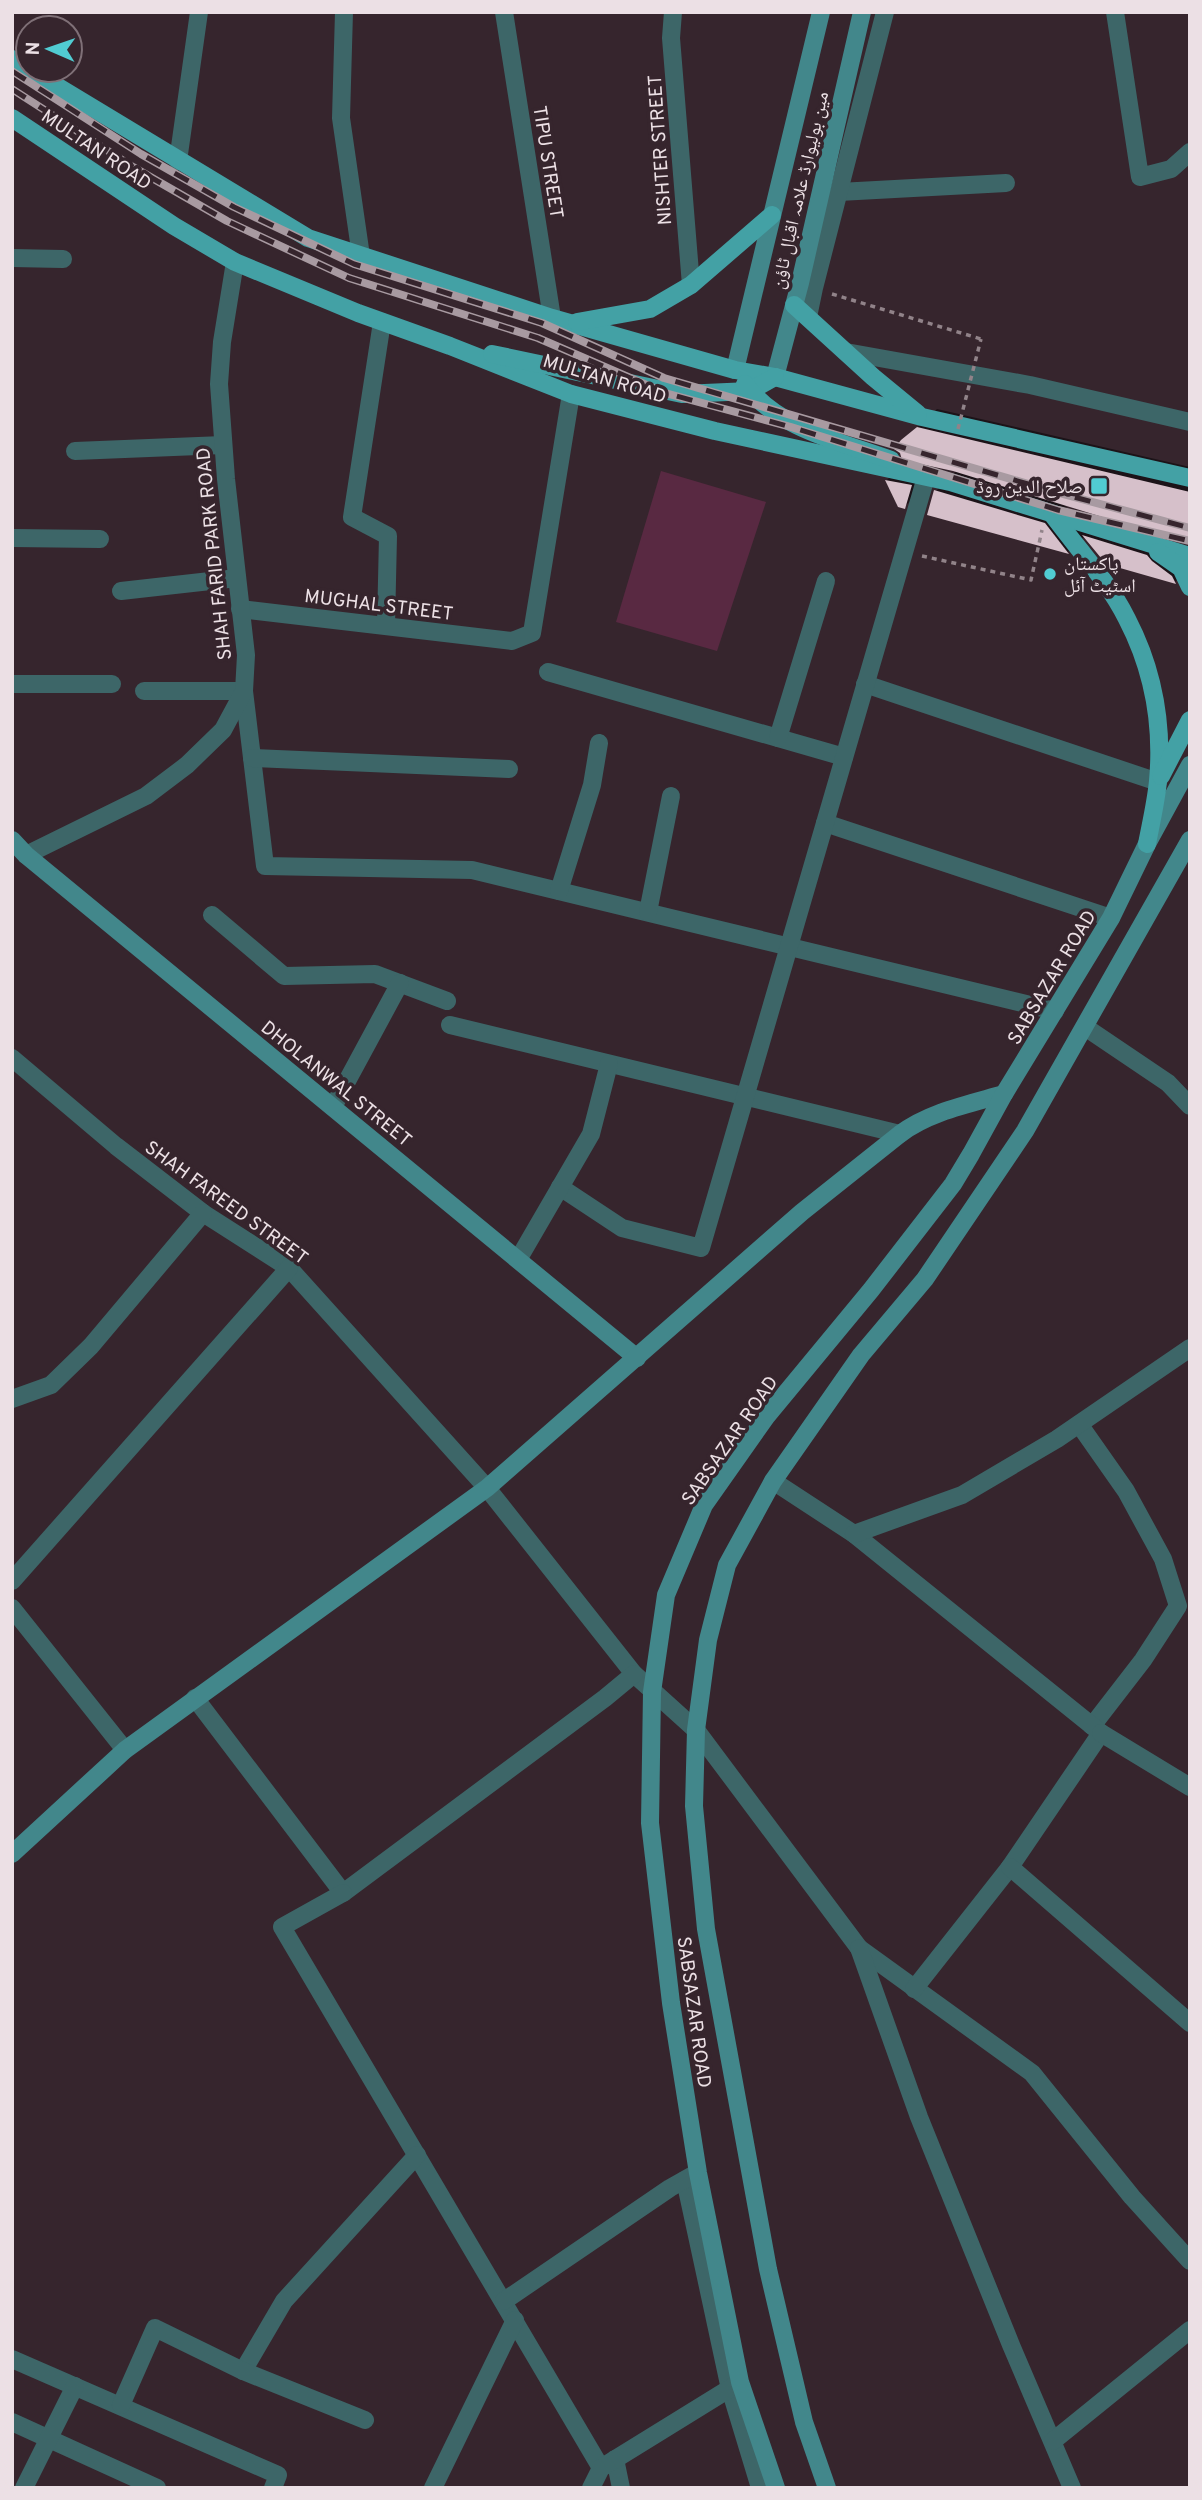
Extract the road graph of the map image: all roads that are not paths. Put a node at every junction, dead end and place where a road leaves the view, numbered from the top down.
1 (199, 12) edge
2 (344, 12) edge
3 (504, 12) edge
4 (673, 12) edge
5 (821, 12) edge
6 (862, 12) edge
7 (885, 12) edge
8 (1115, 12) edge
9 (53, 84) edge
10 (12, 118) edge
11 (1190, 152) edge
12 (178, 161) junction
13 (1006, 183) dead end
14 (839, 192) junction
15 (772, 215) junction
16 (361, 256) junction
17 (12, 258) edge
18 (63, 259) dead end
19 (235, 262) junction
20 (691, 285) junction
21 (794, 305) junction
22 (808, 317) junction
23 (552, 318) junction
24 (382, 321) junction
25 (570, 324) junction
26 (450, 346) junction
27 (846, 352) junction
28 (735, 370) junction
29 (775, 377) junction
30 (750, 391) junction
31 (571, 394) junction
32 (922, 417) junction
33 (1190, 422) edge
34 (223, 445) junction
35 (75, 451) dead end
36 (926, 477) junction
37 (1190, 478) edge
38 (950, 482) junction
39 (1049, 513) junction
40 (12, 538) edge
41 (100, 539) dead end
42 (1149, 545) junction
43 (1190, 556) edge
44 (236, 578) junction
45 (826, 581) dead end
46 (1190, 587) edge
47 (121, 591) dead end
48 (240, 609) junction
49 (386, 625) junction
50 (548, 672) dead end
51 (12, 684) edge
52 (112, 684) dead end
53 (865, 684) junction
54 (144, 691) dead end
55 (244, 691) junction
56 (1190, 720) edge
57 (778, 738) junction
58 (599, 743) dead end
59 (844, 757) junction
60 (252, 758) junction
61 (1190, 765) edge
62 (509, 769) dead end
63 (1158, 782) junction
64 (671, 796) dead end
65 (825, 823) junction
66 (1190, 839) edge
67 (12, 840) edge
68 (1147, 844) junction
69 (26, 855) junction
70 (559, 891) junction
71 (648, 912) junction
72 (212, 915) dead end
73 (1111, 918) junction
74 (789, 946) junction
75 (400, 983) junction
76 (447, 1001) dead end
77 (1055, 1011) junction
78 (450, 1025) dead end
79 (1085, 1027) junction
80 (12, 1058) edge
81 (609, 1064) junction
82 (1004, 1094) junction
83 (744, 1097) junction
84 (1190, 1106) edge
85 (332, 1107) junction
86 (900, 1134) junction
87 (971, 1154) junction
88 (1002, 1164) junction
89 (560, 1187) junction
90 (203, 1213) junction
91 (519, 1258) junction
92 (289, 1268) junction
93 (1190, 1348) edge
94 (637, 1358) junction
95 (12, 1399) edge
96 (1079, 1424) junction
97 (773, 1481) junction
98 (487, 1488) junction
99 (854, 1534) junction
100 (12, 1581) edge
101 (12, 1608) edge
102 (634, 1674) junction
103 (652, 1692) junction
104 (195, 1698) junction
105 (696, 1730) junction
106 (1096, 1730) junction
107 (125, 1750) junction
108 (1190, 1787) edge
109 (12, 1854) edge
110 (1010, 1867) junction
111 (343, 1893) junction
112 (859, 1948) junction
113 (914, 1989) junction
114 (1190, 2023) edge
115 (417, 2155) junction
116 (691, 2176) junction
117 (1190, 2261) edge
118 (504, 2301) junction
119 (515, 2320) junction
120 (1190, 2330) edge
121 (12, 2359) edge
122 (243, 2371) junction
123 (735, 2385) junction
124 (75, 2386) junction
125 (121, 2405) junction
126 (365, 2420) dead end
127 (12, 2422) edge
128 (49, 2438) junction
129 (1052, 2441) junction
130 (608, 2463) junction
131 (24, 2488) edge
132 (157, 2488) edge
133 (273, 2488) edge
134 (433, 2488) edge
135 (591, 2488) edge
136 (621, 2488) edge
137 (760, 2488) edge
138 (776, 2488) edge
139 (827, 2488) edge
140 (1072, 2488) edge

1 - 12 street
2 - 16 street
3 - 23 street, TIPU STREET
4 - 20 street, NISHTER STREET
5 - 15 main road, مین بولیوارڈ علامہ اقبال ٹاؤن
6 - 21 main road, مین بولیوارڈ علامہ اقبال ٹاؤن
7 - 14 street
8 - 11 street
9 - 12 main road, MULTAN ROAD
10 - 19 main road, MULTAN ROAD
12 - 16 main road, MULTAN ROAD
13 - 14 street
14 - 22 street
15 - 20 main road
15 - 28 main road, مین بولیوارڈ علامہ اقبال ٹاؤن
16 - 23 main road, MULTAN ROAD
17 - 18 street
19 - 24 main road, MULTAN ROAD
19 - 34 street, SHAH FARID PARK ROAD
20 - 25 main road
21 - 22 main road
21 - 29 main road, مین بولیوارڈ علامہ اقبال ٹاؤن
22 - 27 main road
23 - 25 main road, MULTAN ROAD
24 - 26 main road, MULTAN ROAD
24 - 49 street
25 - 28 main road, MULTAN ROAD
26 - 30 main road
26 - 31 main road, MULTAN ROAD
27 - 32 main road
27 - 33 street
28 - 29 main road, MULTAN ROAD
28 - 30 main road
29 - 30 main road
29 - 32 main road, MULTAN ROAD
30 - 38 main road
31 - 36 main road, MULTAN ROAD
31 - 49 street, MUGHAL STREET
32 - 37 main road, MULTAN ROAD
34 - 35 street
34 - 44 street, SHAH FARID PARK ROAD
36 - 38 main road, MULTAN ROAD
36 - 53 street
38 - 39 main road, MULTAN ROAD
39 - 42 main road, MULTAN ROAD
39 - 63 main road
40 - 41 street
42 - 43 main road, MULTAN ROAD
42 - 46 main road
44 - 47 street
44 - 48 street, SHAH FARID PARK ROAD
45 - 57 street
48 - 49 street, MUGHAL STREET
48 - 55 street, SHAH FARID PARK ROAD
50 - 57 street
51 - 52 street
53 - 59 street
53 - 63 street
54 - 55 street
55 - 60 street
55 - 69 street, SHAH FARID PARK ROAD
56 - 63 main road
57 - 59 street
58 - 70 street
59 - 65 street
60 - 62 street
60 - 70 street
61 - 68 main road, SABSAZAR ROAD
63 - 68 main road
64 - 71 street
65 - 73 street
65 - 74 street
66 - 79 main road, SABSAZAR ROAD
67 - 69 main road, DHOLANWAL STREET
68 - 73 main road, SABSAZAR ROAD
69 - 85 main road, DHOLANWAL STREET
70 - 71 street
71 - 74 street
72 - 75 street
73 - 77 main road, SABSAZAR ROAD
74 - 77 street
74 - 83 street
75 - 76 street
75 - 85 street
77 - 82 main road, SABSAZAR ROAD
78 - 81 street
79 - 84 street
79 - 88 main road, SABSAZAR ROAD
80 - 90 street, SHAH FAREED STREET
81 - 83 street
81 - 89 street
82 - 86 main road
82 - 87 main road, SABSAZAR ROAD
83 - 86 street
83 - 89 street
85 - 91 main road, DHOLANWAL STREET
86 - 94 main road
87 - 88 main road
87 - 103 main road, SABSAZAR ROAD
88 - 97 main road, SABSAZAR ROAD
89 - 91 street
90 - 92 street, SHAH FAREED STREET
90 - 95 street
91 - 94 main road, DHOLANWAL STREET
92 - 98 street, SHAH FAREED STREET
92 - 100 street
93 - 96 street
94 - 98 main road
96 - 99 street
96 - 106 street
97 - 99 street
97 - 105 main road, SABSAZAR ROAD
98 - 102 street, SHAH FAREED STREET
98 - 104 main road
99 - 106 street
101 - 107 street
102 - 103 street, SHAH FAREED STREET
102 - 111 street
103 - 105 street, SHAH FAREED STREET
103 - 116 main road, SABSAZAR ROAD
104 - 107 main road
104 - 111 street
105 - 112 street, SHAH FAREED STREET
105 - 139 main road, SABSAZAR ROAD
106 - 108 street
106 - 110 street
107 - 109 main road
110 - 113 street
110 - 114 street
111 - 115 street
112 - 113 street
112 - 129 street
113 - 117 street
115 - 118 street
115 - 122 street
116 - 118 street
116 - 123 main road, SABSAZAR ROAD
118 - 119 street
119 - 130 street
119 - 134 street
120 - 129 street
121 - 124 street
122 - 125 street
122 - 126 street
123 - 130 street
123 - 137 street
123 - 138 main road, SABSAZAR ROAD
124 - 125 street
124 - 128 street
125 - 133 street
127 - 128 street
128 - 131 street
128 - 132 street
129 - 140 street
130 - 135 street
130 - 136 street

